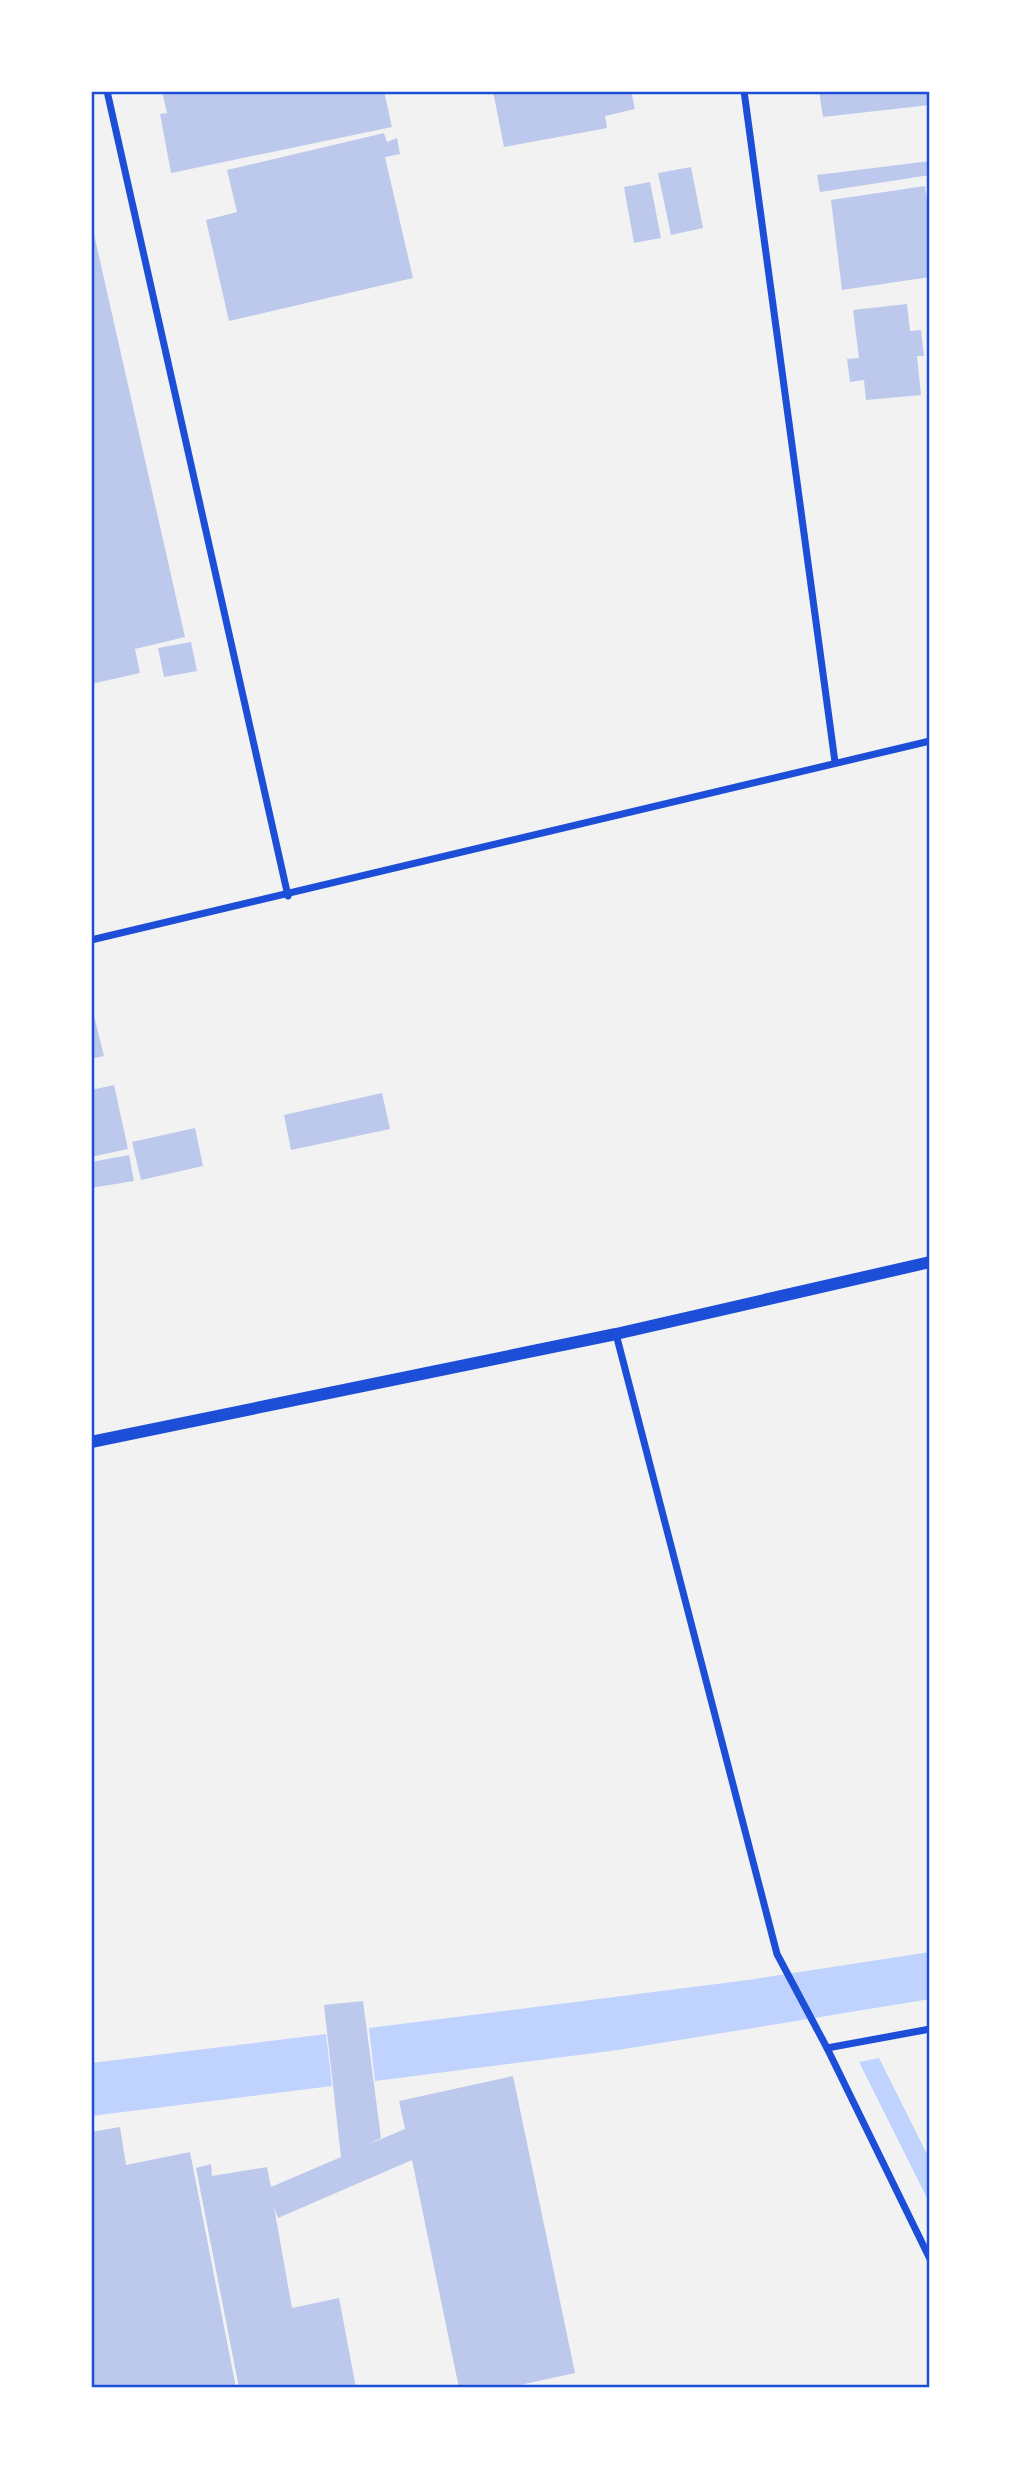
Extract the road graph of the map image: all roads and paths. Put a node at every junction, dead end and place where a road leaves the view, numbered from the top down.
1 (107, 91) edge
2 (744, 91) edge
3 (930, 741) edge
4 (835, 762) junction
5 (288, 896) junction
6 (91, 940) edge
7 (930, 1262) edge
8 (616, 1334) junction
9 (91, 1442) edge
10 (930, 2029) edge
11 (827, 2048) junction
12 (930, 2259) edge

1 - 5 street
2 - 4 street
3 - 4 street
4 - 5 street
5 - 6 street
7 - 8 street
8 - 9 street
8 - 11 street
10 - 11 street
11 - 12 street

